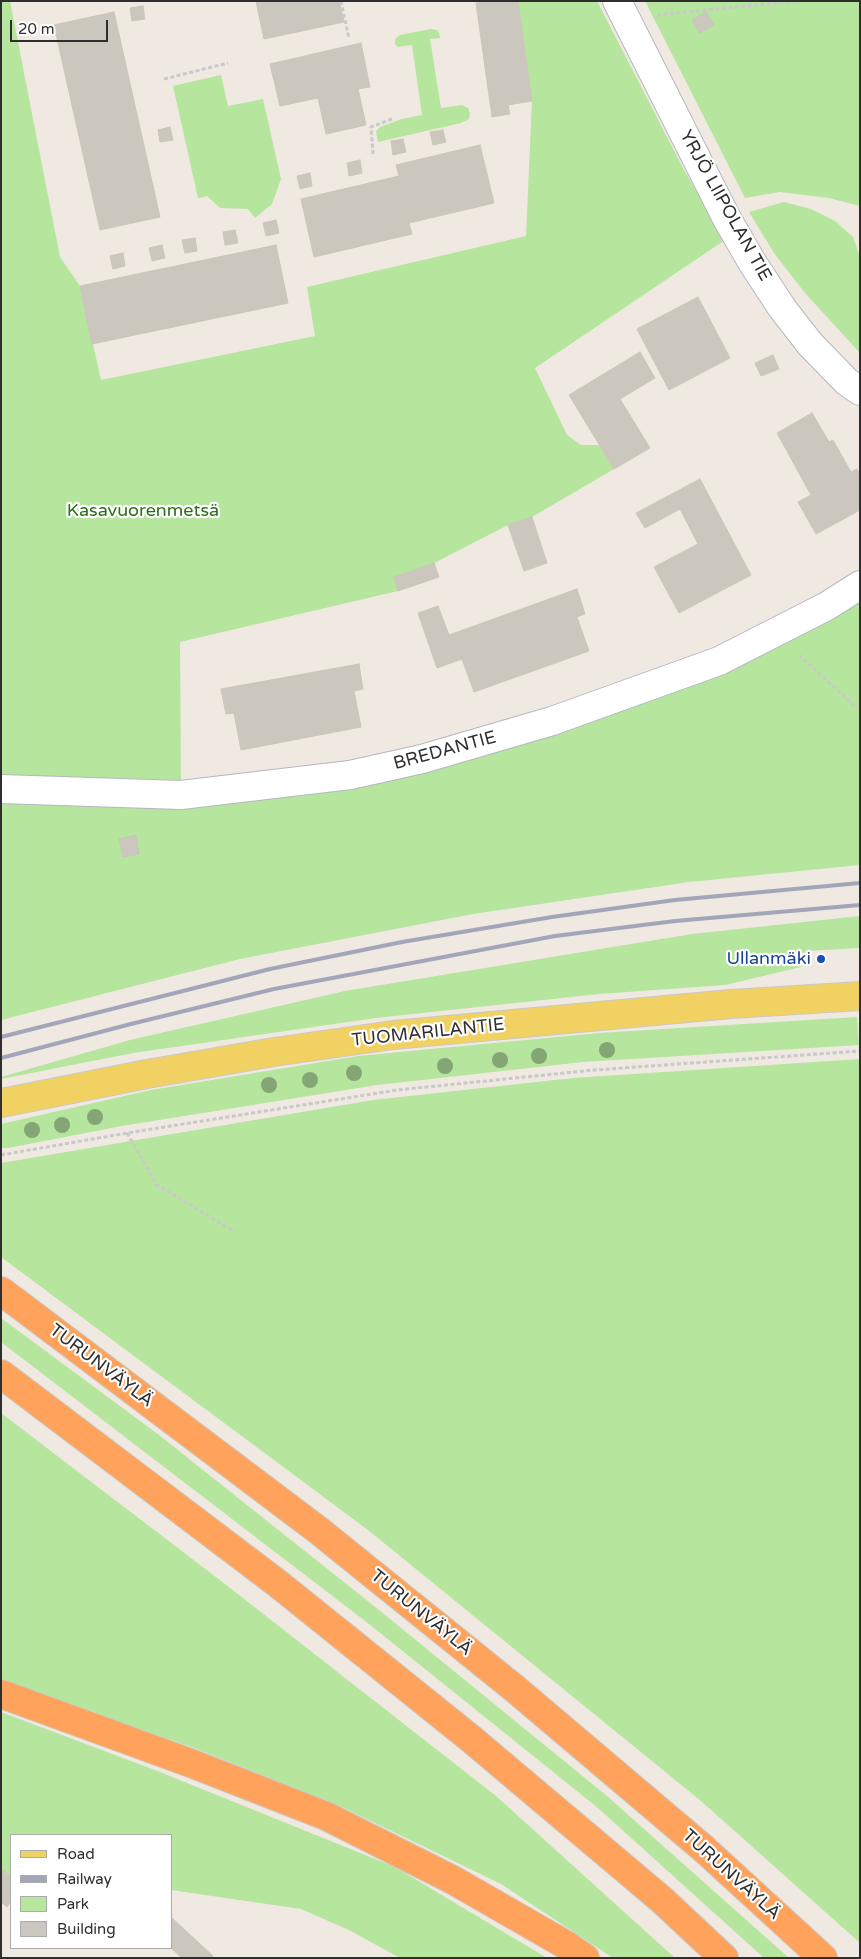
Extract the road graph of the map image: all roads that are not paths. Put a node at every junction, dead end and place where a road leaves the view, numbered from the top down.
1 (617, 1) edge
2 (860, 391) edge
3 (860, 585) edge
4 (1, 789) edge
5 (860, 996) edge
6 (1, 1104) edge
7 (1, 1291) edge
8 (1, 1374) edge
9 (1, 1694) edge
10 (585, 1958) edge
11 (724, 1958) edge
12 (824, 1958) edge

1 - 2 street, YRJÖ LIIPOLAN TIE
3 - 4 street, BREDANTIE
5 - 6 main road, TUOMARILANTIE
7 - 12 highway, TURUNVÄYLÄ
8 - 11 highway
9 - 10 highway

